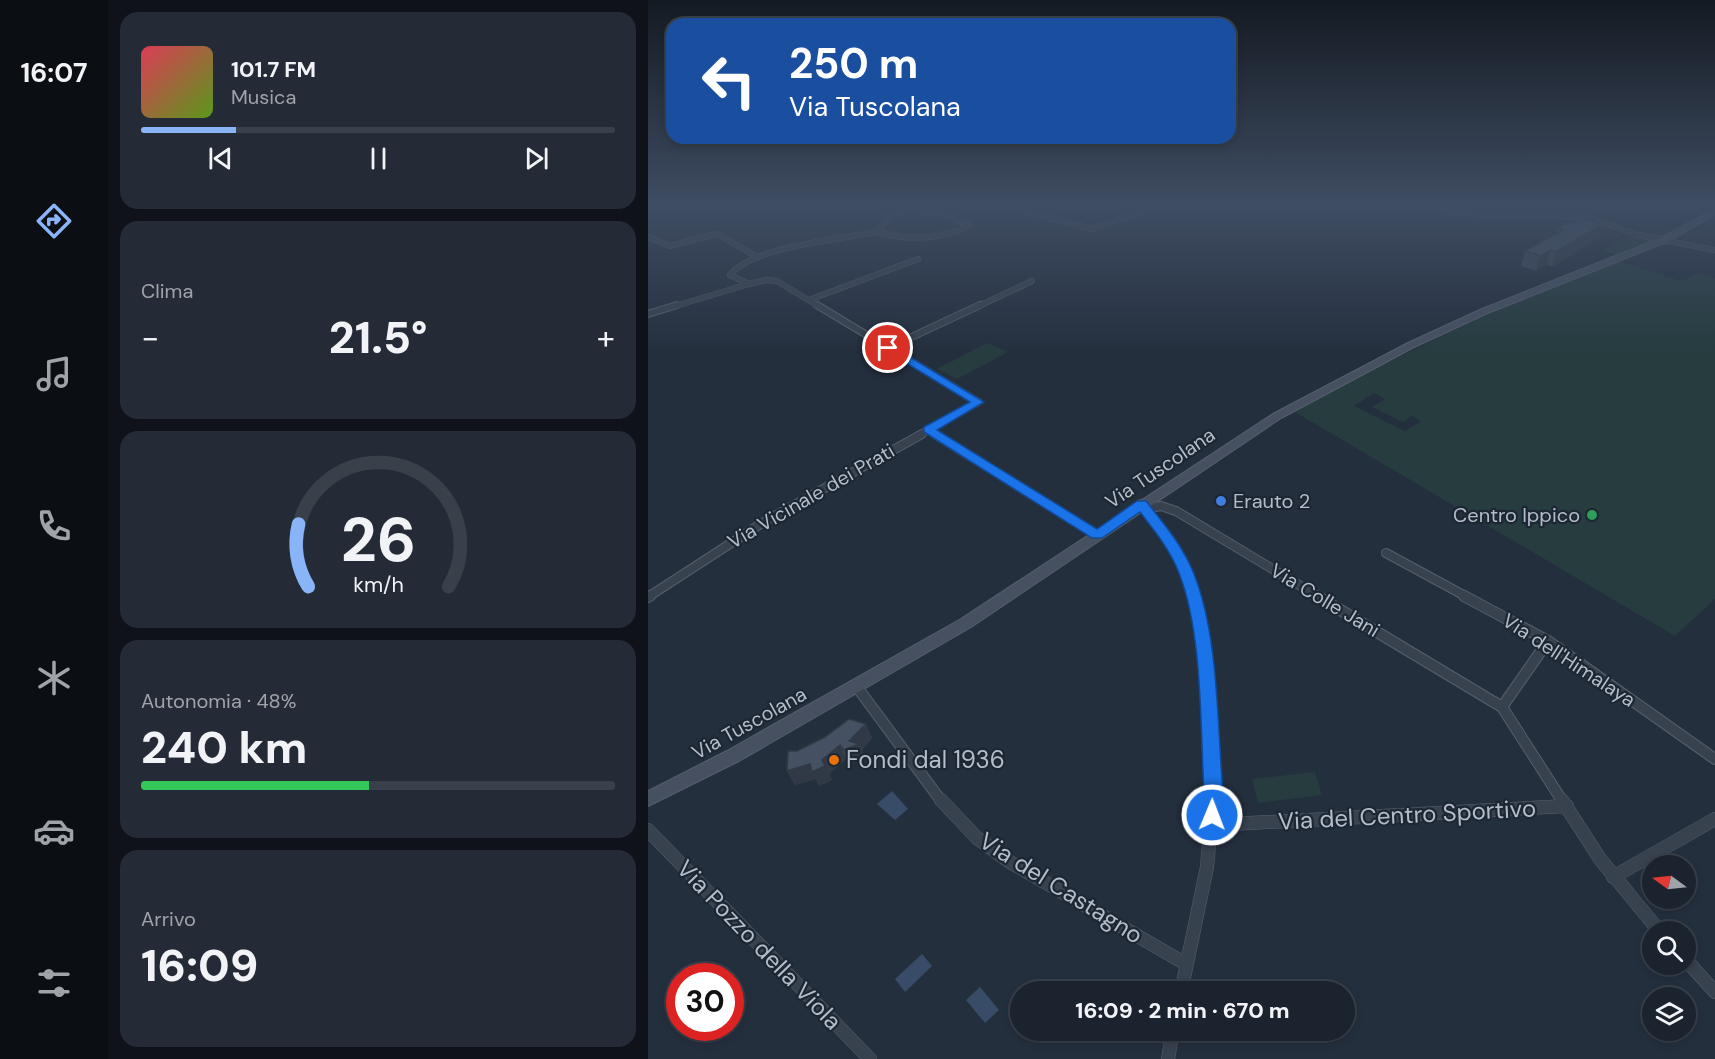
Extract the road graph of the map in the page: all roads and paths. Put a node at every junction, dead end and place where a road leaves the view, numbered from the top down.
1 (751, 253) edge
2 (769, 253) edge
3 (1630, 253) edge
4 (756, 256) junction
5 (918, 258) dead end
6 (1032, 281) dead end
7 (749, 284) junction
8 (809, 300) junction
9 (648, 314) edge
10 (888, 348) junction
11 (928, 429) junction
12 (1143, 507) junction
13 (1097, 535) junction
14 (1386, 553) dead end
15 (648, 597) edge
16 (1548, 641) junction
17 (858, 687) junction
18 (1502, 707) junction
19 (1715, 759) edge
20 (648, 799) edge
21 (1567, 806) junction
22 (1715, 819) edge
23 (1212, 825) junction
24 (648, 830) edge
25 (1614, 877) junction
26 (1651, 921) edge
27 (1186, 964) junction
28 (1696, 971) edge
29 (1183, 981) edge
30 (1715, 992) edge
31 (1171, 1041) edge
32 (870, 1059) edge
33 (1168, 1059) edge

1 - 4 street
2 - 4 street
3 - 12 main road, Via Tuscolana
4 - 7 street
5 - 8 street
6 - 10 street
7 - 8 street
7 - 9 street
8 - 10 street
10 - 11 street, Via Vicinale dei Prati
11 - 13 street
11 - 15 street, Via Vicinale dei Prati
12 - 13 main road, Via Tuscolana
12 - 18 street, Via Colle Jani
12 - 23 street
13 - 17 main road, Via Tuscolana
14 - 16 street, Via dell'Himalaya
16 - 18 street
16 - 19 street, Via dell'Himalaya
17 - 20 main road, Via Tuscolana
17 - 27 street, Via del Castagno
18 - 21 street
21 - 23 street, Via del Centro Sportivo
21 - 25 street
22 - 25 street
23 - 27 street
24 - 32 street, Via Pozzo della Viola
25 - 26 street
27 - 29 street
28 - 30 street
31 - 33 street

